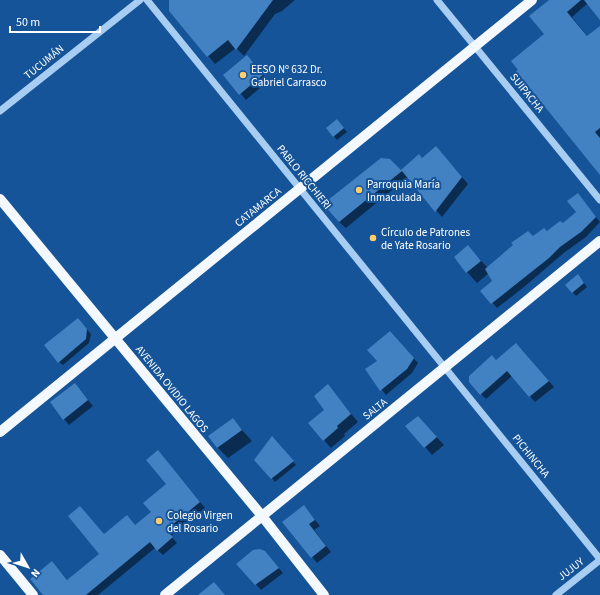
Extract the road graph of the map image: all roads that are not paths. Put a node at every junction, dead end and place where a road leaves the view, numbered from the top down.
1 (140, 0) edge
2 (146, 0) edge
3 (437, 0) edge
4 (532, 0) edge
5 (474, 46) junction
6 (0, 111) edge
7 (300, 189) junction
8 (0, 199) edge
9 (600, 200) edge
10 (600, 242) edge
11 (115, 338) junction
12 (445, 368) junction
13 (0, 432) edge
14 (262, 516) junction
15 (0, 555) edge
16 (600, 559) edge
17 (33, 595) edge
18 (165, 595) edge
19 (324, 595) edge
20 (556, 595) edge

1 - 6 street, TUCUMÁN
2 - 7 street, PABLO RICCHIERI
3 - 5 street, SUIPACHA
4 - 5 main road, CATAMARCA
5 - 7 main road, CATAMARCA
5 - 9 street, SUIPACHA
7 - 11 main road, CATAMARCA
7 - 12 street, PABLO RICCHIERI
8 - 11 main road, AVENIDA OVIDIO LAGOS
10 - 12 main road, SALTA
11 - 13 main road, CATAMARCA
11 - 14 main road, AVENIDA OVIDIO LAGOS
12 - 14 main road, SALTA
12 - 16 street, PICHINCHA
14 - 18 main road, SALTA
14 - 19 main road, AVENIDA OVIDIO LAGOS
15 - 17 main road
16 - 20 street, JUJUY

